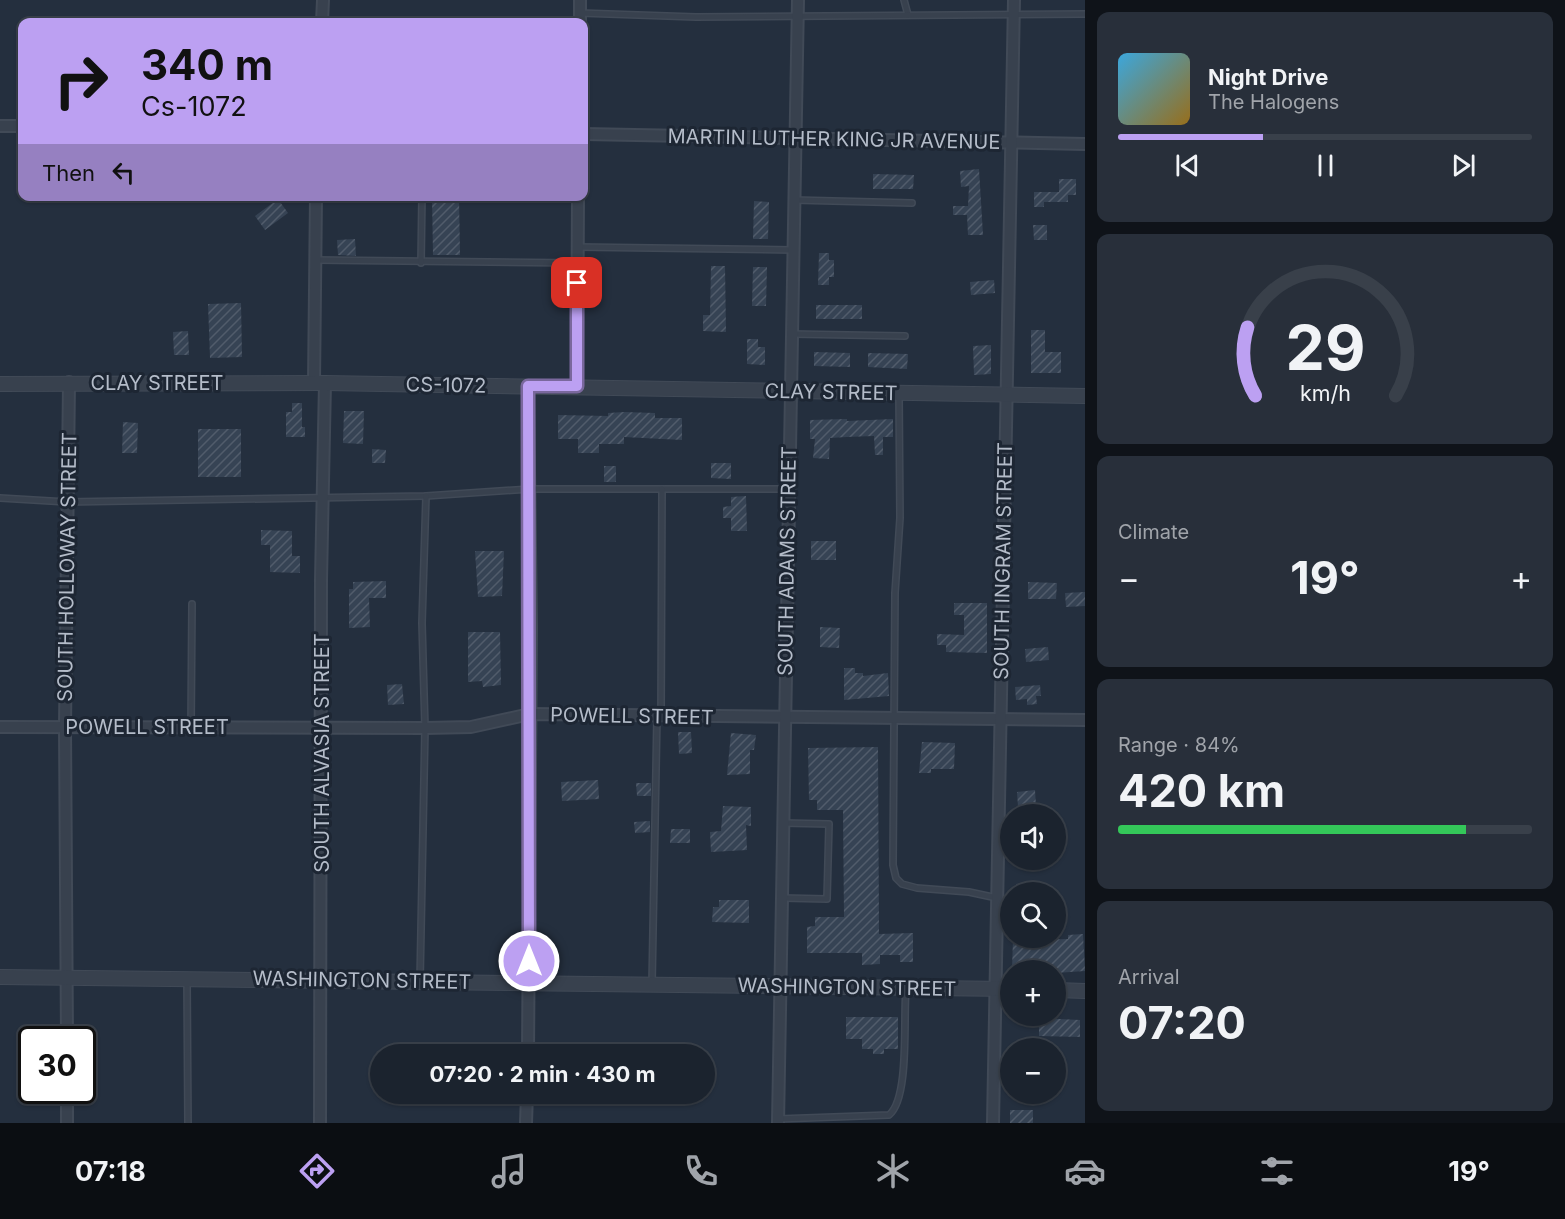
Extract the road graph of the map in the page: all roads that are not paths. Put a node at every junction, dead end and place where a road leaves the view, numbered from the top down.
1 (323, 0) edge
2 (580, 0) edge
3 (798, 0) edge
4 (904, 0) edge
5 (1014, 0) edge
6 (1085, 14) edge
7 (908, 15) junction
8 (1014, 15) junction
9 (580, 17) edge
10 (798, 17) junction
11 (322, 18) edge
12 (0, 126) edge
13 (18, 126) edge
14 (588, 134) edge
15 (795, 139) junction
16 (1010, 142) junction
17 (1085, 144) edge
18 (794, 200) junction
19 (316, 201) edge
20 (422, 201) edge
21 (578, 201) edge
22 (912, 203) dead end
23 (578, 247) junction
24 (792, 250) junction
25 (316, 260) junction
26 (421, 263) junction
27 (578, 263) junction
28 (791, 334) junction
29 (905, 336) dead end
30 (69, 382) junction
31 (320, 383) junction
32 (0, 384) edge
33 (528, 386) junction
34 (577, 386) junction
35 (790, 391) junction
36 (899, 393) junction
37 (1006, 395) junction
38 (1085, 396) edge
39 (530, 489) junction
40 (662, 489) junction
41 (788, 489) junction
42 (323, 496) junction
43 (426, 496) junction
44 (0, 498) edge
45 (67, 502) junction
46 (192, 604) dead end
47 (530, 714) junction
48 (659, 716) junction
49 (784, 719) junction
50 (893, 720) junction
51 (1000, 720) junction
52 (1085, 720) edge
53 (0, 727) edge
54 (65, 727) junction
55 (191, 728) junction
56 (321, 728) junction
57 (425, 728) junction
58 (782, 823) junction
59 (781, 898) junction
60 (997, 898) junction
61 (0, 977) edge
62 (68, 977) junction
63 (187, 978) junction
64 (322, 979) junction
65 (420, 981) junction
66 (529, 983) junction
67 (652, 985) junction
68 (779, 986) junction
69 (906, 988) junction
70 (996, 989) junction
71 (1000, 989) edge
72 (1066, 990) edge
73 (1085, 991) edge
74 (68, 1026) edge
75 (528, 1044) edge
76 (67, 1104) edge
77 (527, 1104) edge
78 (778, 1121) edge
79 (67, 1123) edge
80 (188, 1123) edge
81 (320, 1123) edge
82 (526, 1123) edge
83 (993, 1123) edge

1 - 11 street
2 - 9 street
3 - 10 street, SOUTH ADAMS STREET
4 - 7 lane
5 - 8 street, SOUTH INGRAM STREET
6 - 8 lane
7 - 8 lane
7 - 10 lane
8 - 16 street, SOUTH INGRAM STREET
9 - 10 lane
10 - 15 street, SOUTH ADAMS STREET
12 - 13 street
14 - 15 street, MARTIN LUTHER KING JR AVENUE
15 - 16 street, MARTIN LUTHER KING JR AVENUE
15 - 18 street, SOUTH ADAMS STREET
16 - 17 street, MARTIN LUTHER KING JR AVENUE
16 - 37 street, SOUTH INGRAM STREET
18 - 22 lane
18 - 24 street, SOUTH ADAMS STREET
19 - 25 street, SOUTH ALVASIA STREET
20 - 26 lane
21 - 23 street
23 - 24 lane
23 - 27 street
24 - 28 street, SOUTH ADAMS STREET
25 - 26 lane
25 - 31 street, SOUTH ALVASIA STREET
26 - 27 lane
27 - 34 street
28 - 29 lane
28 - 35 street, SOUTH ADAMS STREET
30 - 31 street, CLAY STREET
30 - 32 street, CLAY STREET
30 - 45 street, SOUTH HOLLOWAY STREET
31 - 33 street, CS-1072
31 - 42 street, SOUTH ALVASIA STREET
33 - 34 street, CS-1072
33 - 39 street
34 - 35 street, CLAY STREET
35 - 36 street, CLAY STREET
35 - 41 street, SOUTH ADAMS STREET
36 - 37 street, CLAY STREET
36 - 50 lane
37 - 38 street, CLAY STREET
37 - 51 street, SOUTH INGRAM STREET
39 - 40 lane
39 - 43 lane
39 - 47 street
40 - 41 lane
40 - 48 lane
41 - 49 street, SOUTH ADAMS STREET
42 - 43 lane
42 - 45 lane
42 - 56 street, SOUTH ALVASIA STREET
43 - 57 lane
44 - 45 lane
45 - 54 street, SOUTH HOLLOWAY STREET
46 - 55 lane
47 - 48 street, POWELL STREET
47 - 57 street, POWELL STREET
47 - 66 street
48 - 49 street, POWELL STREET
48 - 67 lane
49 - 50 street, POWELL STREET
49 - 58 street, SOUTH ADAMS STREET
50 - 51 street, POWELL STREET
50 - 60 lane
51 - 52 street, POWELL STREET
51 - 60 street, SOUTH INGRAM STREET
53 - 54 street, POWELL STREET
54 - 55 street, POWELL STREET
54 - 62 street, SOUTH HOLLOWAY STREET
55 - 56 street, POWELL STREET
56 - 57 street, POWELL STREET
56 - 64 street, SOUTH ALVASIA STREET
57 - 65 lane
58 - 59 street, SOUTH ADAMS STREET
58 - 59 lane
59 - 68 street, SOUTH ADAMS STREET
60 - 70 street, SOUTH INGRAM STREET
61 - 62 street, WASHINGTON STREET
62 - 63 street, WASHINGTON STREET
62 - 74 street, SOUTH HOLLOWAY STREET
63 - 64 street, WASHINGTON STREET
63 - 80 lane
64 - 65 street, WASHINGTON STREET
64 - 81 street, SOUTH ALVASIA STREET
65 - 66 street, WASHINGTON STREET
66 - 67 street, WASHINGTON STREET
66 - 75 street
67 - 68 street, WASHINGTON STREET
68 - 69 street, WASHINGTON STREET
68 - 78 street, SOUTH ADAMS STREET
69 - 70 street, WASHINGTON STREET
69 - 78 lane
70 - 71 street, WASHINGTON STREET
70 - 83 street, SOUTH INGRAM STREET
72 - 73 street
76 - 79 street
77 - 82 street

